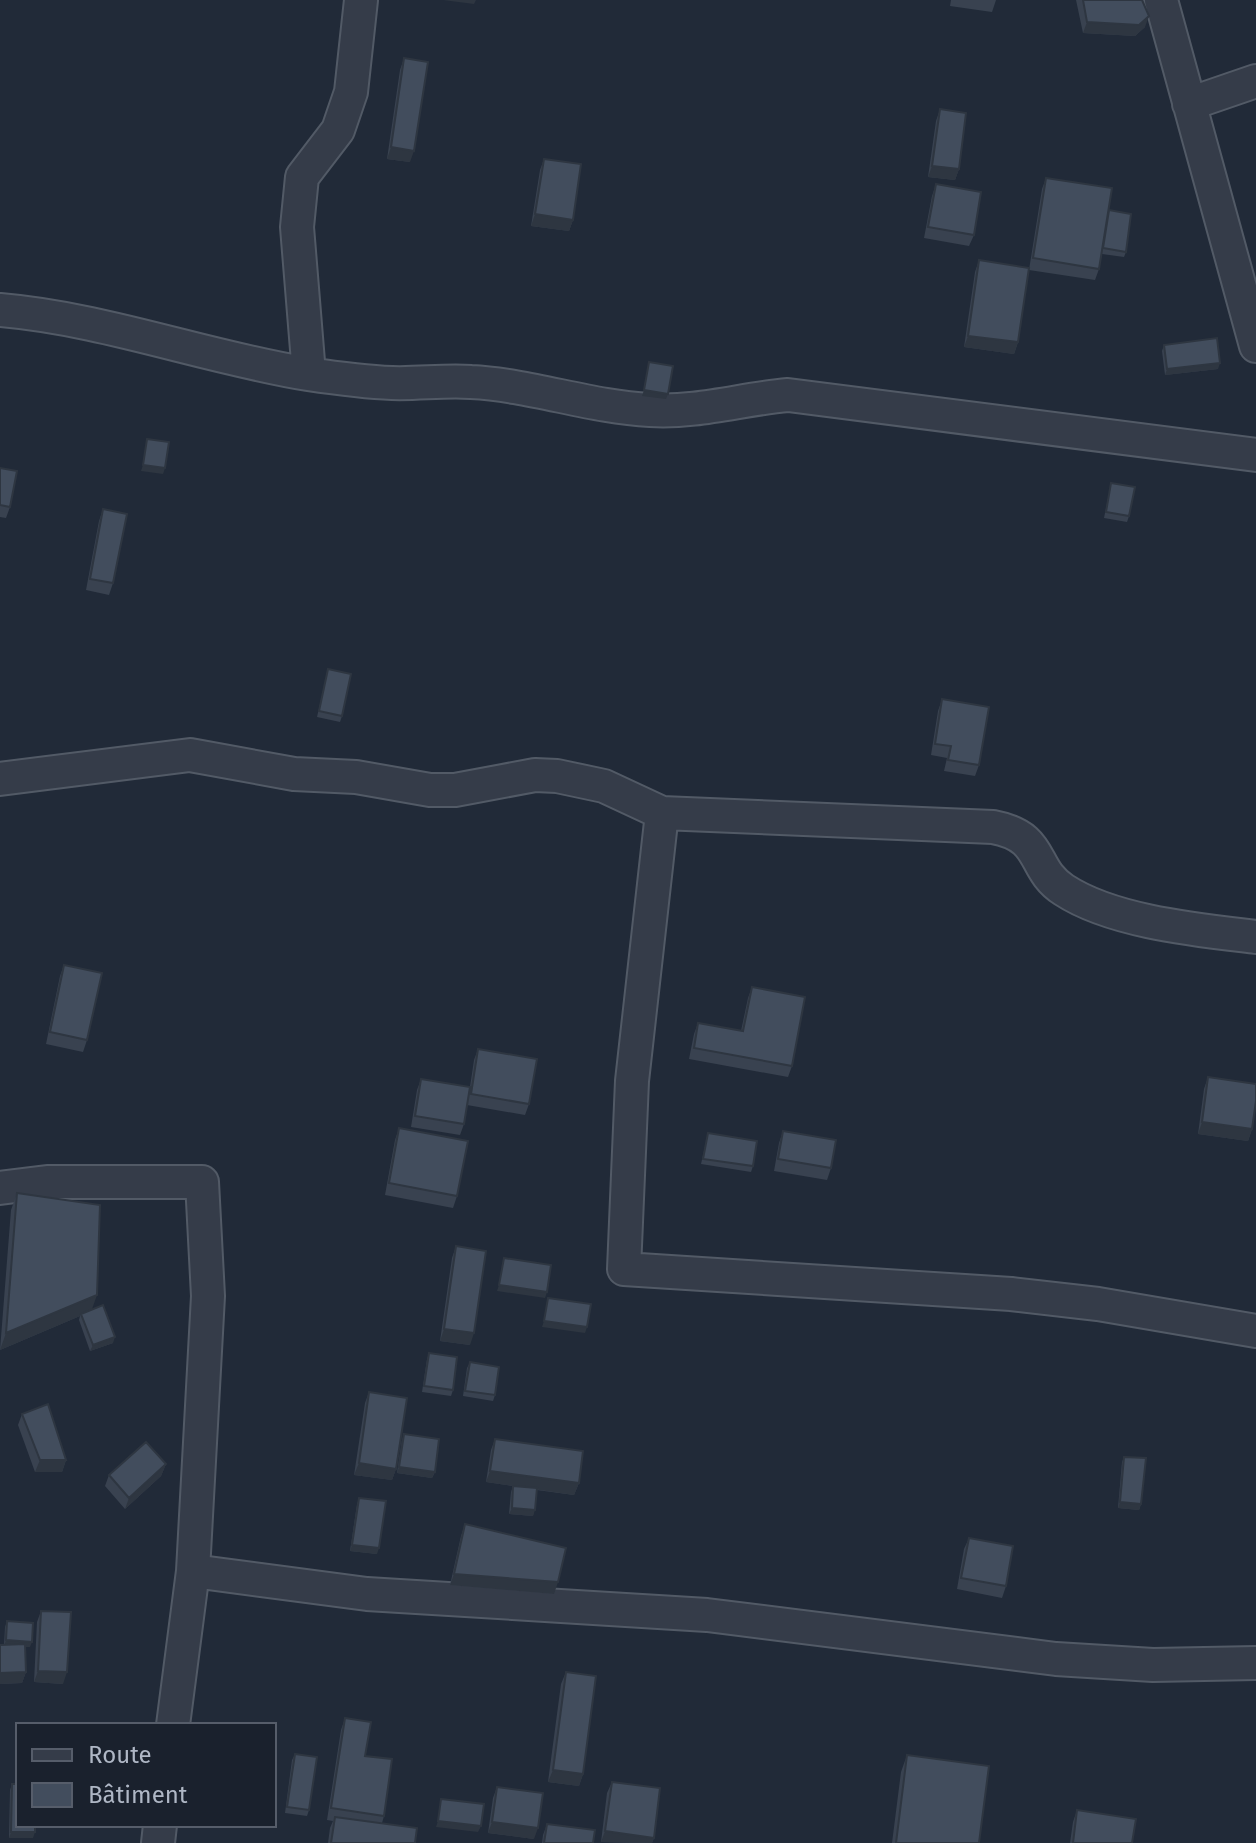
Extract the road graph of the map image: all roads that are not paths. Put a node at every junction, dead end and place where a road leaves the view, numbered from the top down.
1 (361, 0) edge
2 (1161, 0) edge
3 (1256, 81) edge
4 (1189, 104) junction
5 (0, 310) edge
6 (1256, 346) edge
7 (309, 374) junction
8 (1256, 455) edge
9 (0, 779) edge
10 (662, 813) junction
11 (1256, 937) edge
12 (0, 1188) edge
13 (1256, 1331) edge
14 (193, 1571) junction
15 (1256, 1663) edge
16 (173, 1723) edge

1 - 7 street
2 - 4 street
3 - 4 street
4 - 6 street
5 - 7 street
7 - 8 street
9 - 10 street
10 - 11 street
10 - 13 street
12 - 14 street
14 - 15 street
14 - 16 street

